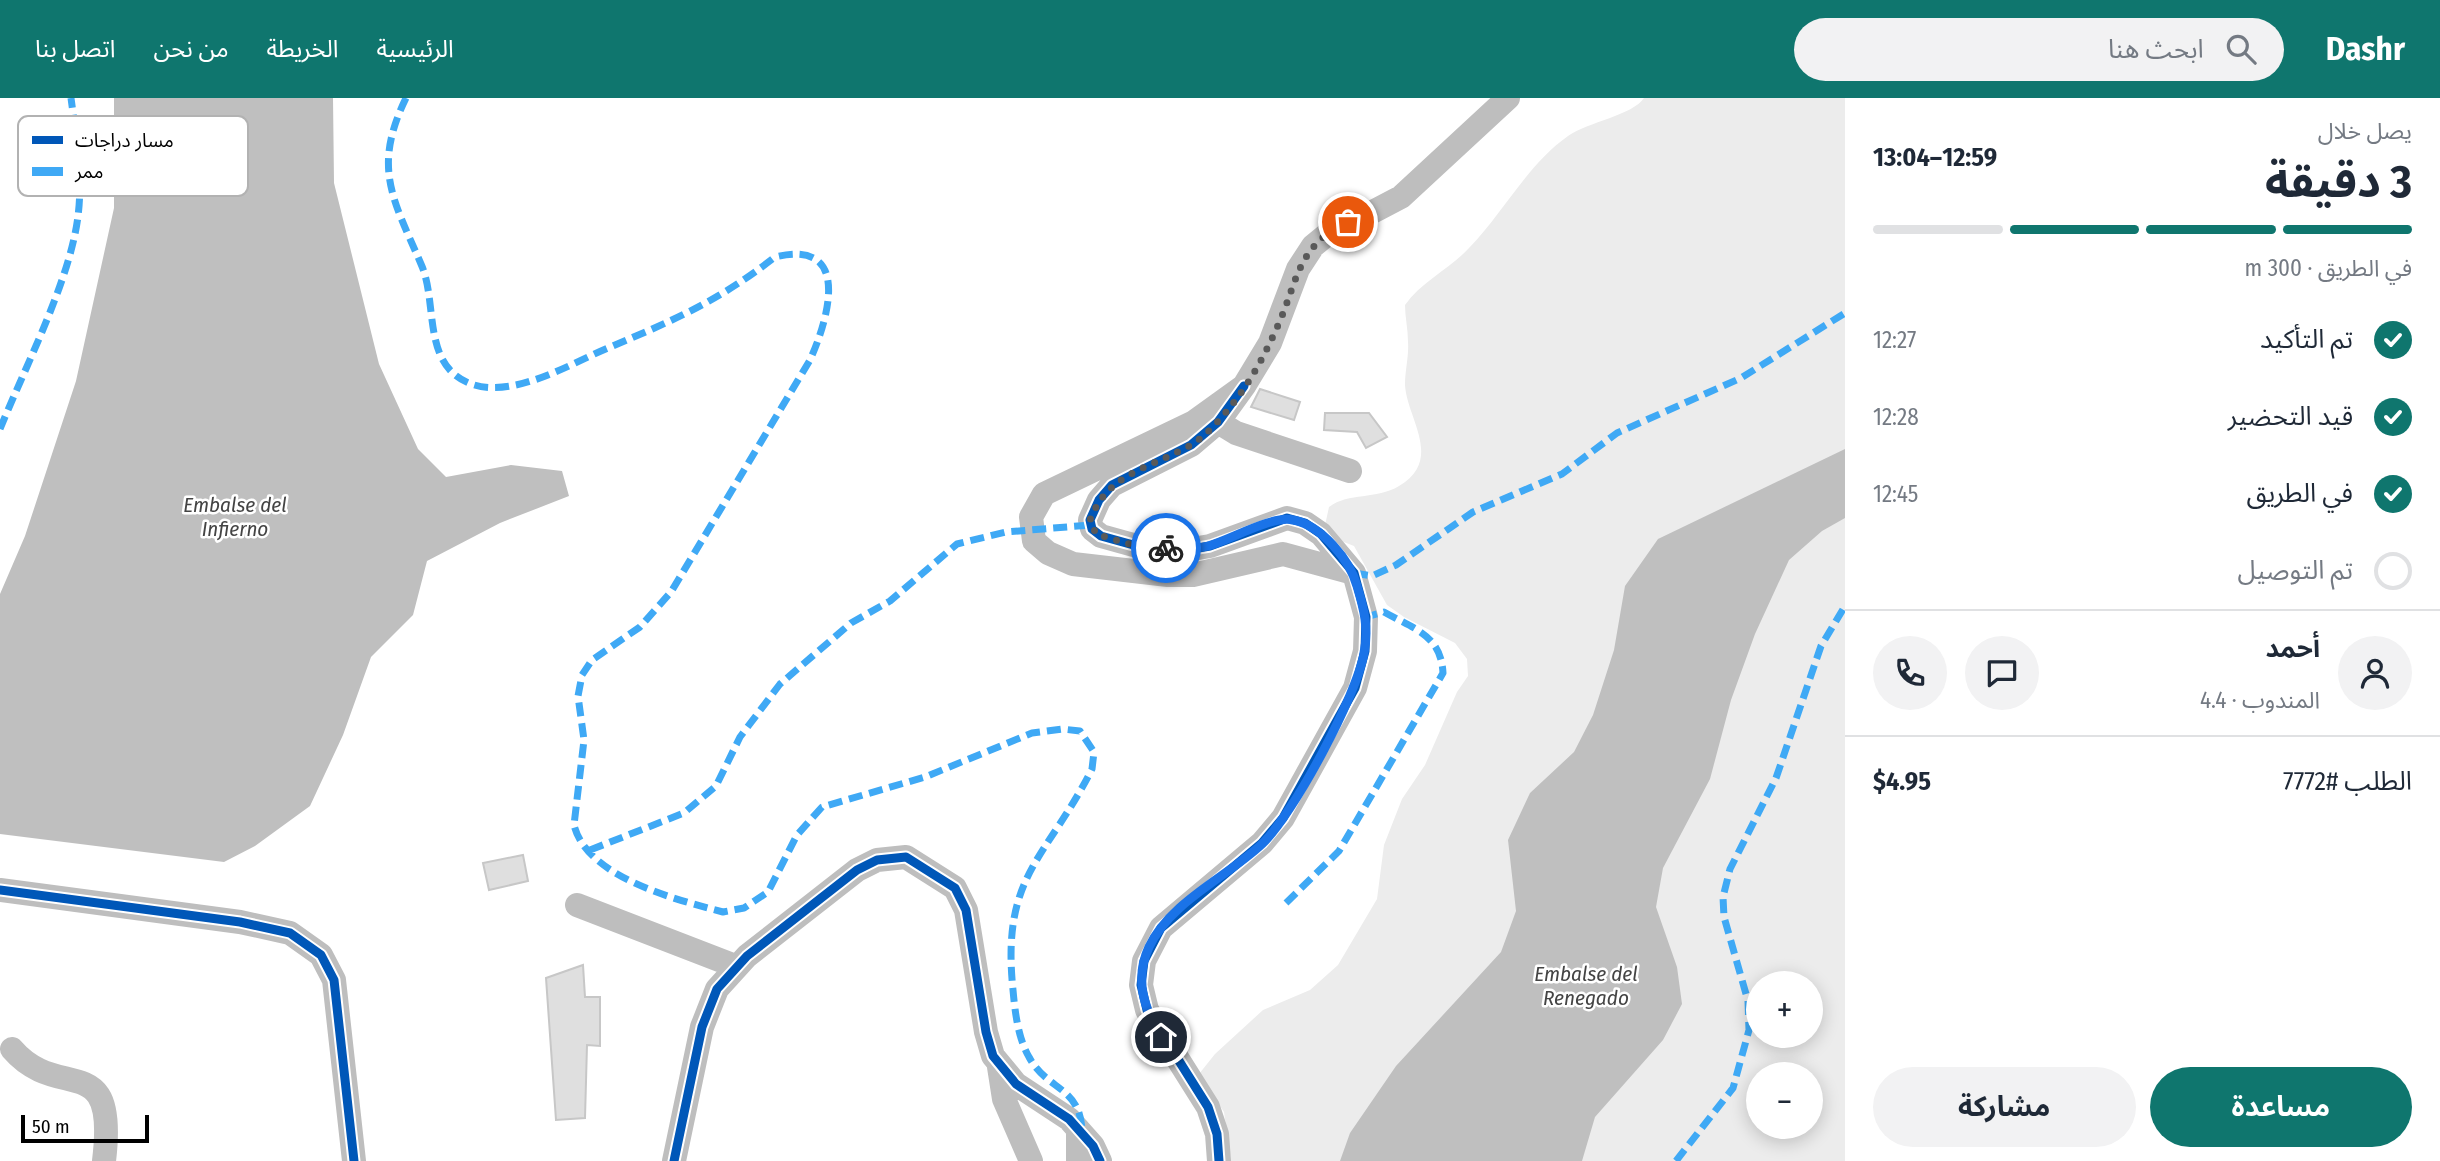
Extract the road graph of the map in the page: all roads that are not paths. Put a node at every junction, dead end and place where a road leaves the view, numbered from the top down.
1 (1508, 98) edge
2 (1244, 386) junction
3 (1218, 422) junction
4 (1350, 471) dead end
5 (1353, 573) junction
6 (0, 890) edge
7 (576, 905) dead end
8 (735, 966) junction
9 (12, 1049) dead end
10 (999, 1067) junction
11 (1078, 1129) junction
12 (104, 1161) edge
13 (354, 1161) edge
14 (674, 1161) edge
15 (1031, 1161) edge
16 (1078, 1161) edge
17 (1100, 1161) edge
18 (1219, 1161) edge

1 - 2 street
2 - 3 street
2 - 5 street
3 - 4 street
3 - 5 street
5 - 18 street
6 - 13 street
7 - 8 street
8 - 10 street
8 - 14 street
9 - 12 street
10 - 11 street
10 - 15 street
11 - 16 street
11 - 17 street

